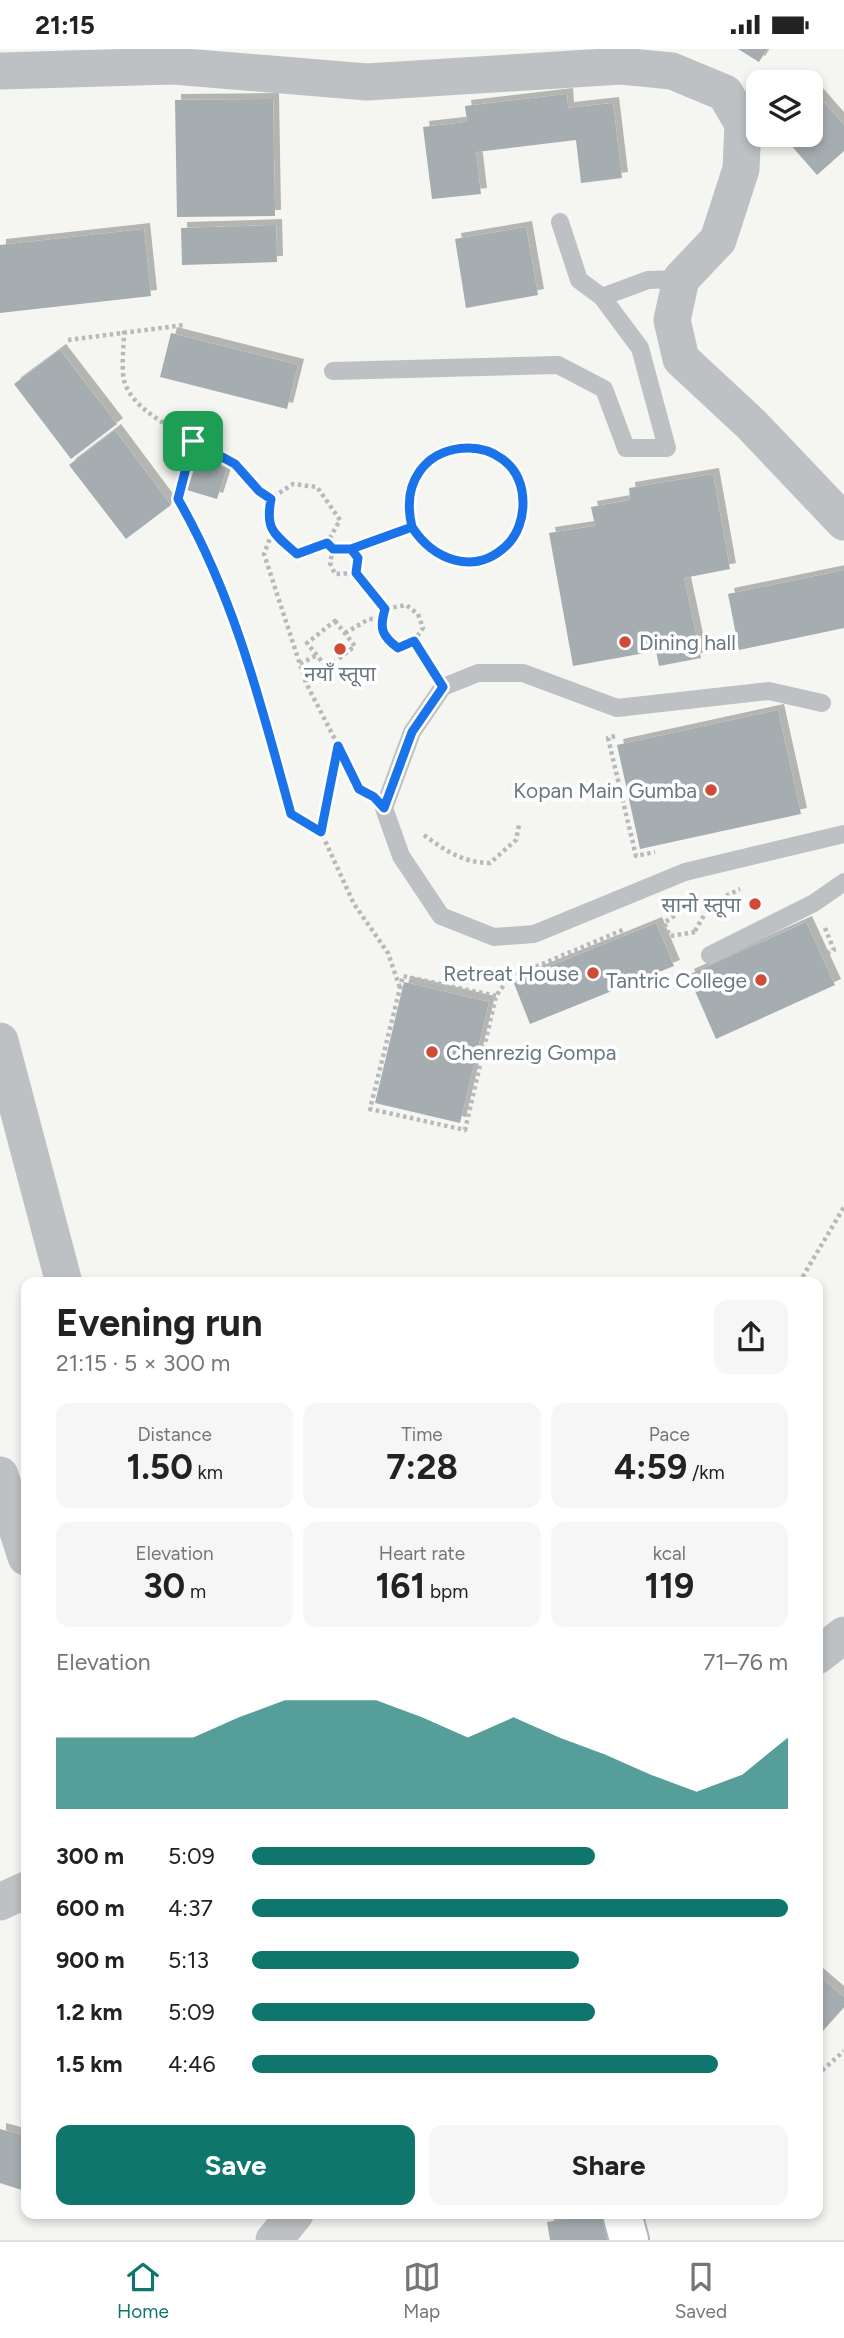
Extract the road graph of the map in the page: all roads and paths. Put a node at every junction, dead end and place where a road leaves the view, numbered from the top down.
1 (580, 59) edge
2 (0, 71) edge
3 (561, 222) dead end
4 (681, 279) junction
5 (602, 296) junction
6 (184, 325) dead end
7 (124, 331) junction
8 (68, 339) dead end
9 (333, 371) dead end
10 (193, 441) junction
11 (271, 499) junction
12 (844, 521) edge
13 (412, 527) junction
14 (272, 533) junction
15 (327, 543) junction
16 (333, 549) junction
17 (351, 549) junction
18 (356, 573) junction
19 (385, 609) junction
20 (382, 619) junction
21 (345, 633) junction
22 (414, 641) junction
23 (317, 655) junction
24 (300, 664) junction
25 (443, 687) junction
26 (822, 703) dead end
27 (621, 735) dead end
28 (338, 746) junction
29 (384, 808) junction
30 (519, 825) dead end
31 (321, 832) junction
32 (844, 834) edge
33 (663, 850) dead end
34 (844, 882) edge
35 (748, 885) dead end
36 (662, 914) dead end
37 (636, 925) dead end
38 (695, 932) junction
39 (710, 955) joint
40 (400, 989) junction
41 (496, 996) junction
42 (0, 1041) edge
43 (844, 1207) edge
44 (62, 1277) edge
45 (803, 1277) edge
46 (0, 1475) edge
47 (21, 1541) edge
48 (844, 1635) edge
49 (823, 1651) edge
50 (21, 1892) edge
51 (0, 1902) edge
52 (844, 2051) edge
53 (823, 2070) edge
54 (291, 2219) edge
55 (623, 2219) edge
56 (274, 2240) edge
57 (629, 2240) edge

1 - 2 street
1 - 4 street
3 - 5 lane
4 - 5 lane
4 - 12 street
5 - 9 lane
6 - 7 path
7 - 8 path
7 - 10 path
10 - 11 path
10 - 31 path
11 - 14 path
11 - 15 path
13 - 13 path
13 - 17 path
14 - 15 path
14 - 24 path
15 - 16 path
16 - 17 path
16 - 18 path
17 - 18 path
18 - 19 path
19 - 20 path
19 - 22 path
20 - 21 path
20 - 22 path
21 - 23 path
21 - 23 path
22 - 25 path
23 - 24 path
24 - 28 path
25 - 26 lane
25 - 29 lane
27 - 33 path
28 - 29 path
28 - 31 path
29 - 30 path
29 - 32 lane
31 - 40 path
34 - 39 lane
35 - 38 path
36 - 38 path
37 - 41 path
38 - 39 path
40 - 41 path
40 - 41 path
42 - 44 street
43 - 45 path
46 - 47 street
48 - 49 street
50 - 51 street
52 - 53 path
54 - 56 street
55 - 57 street

